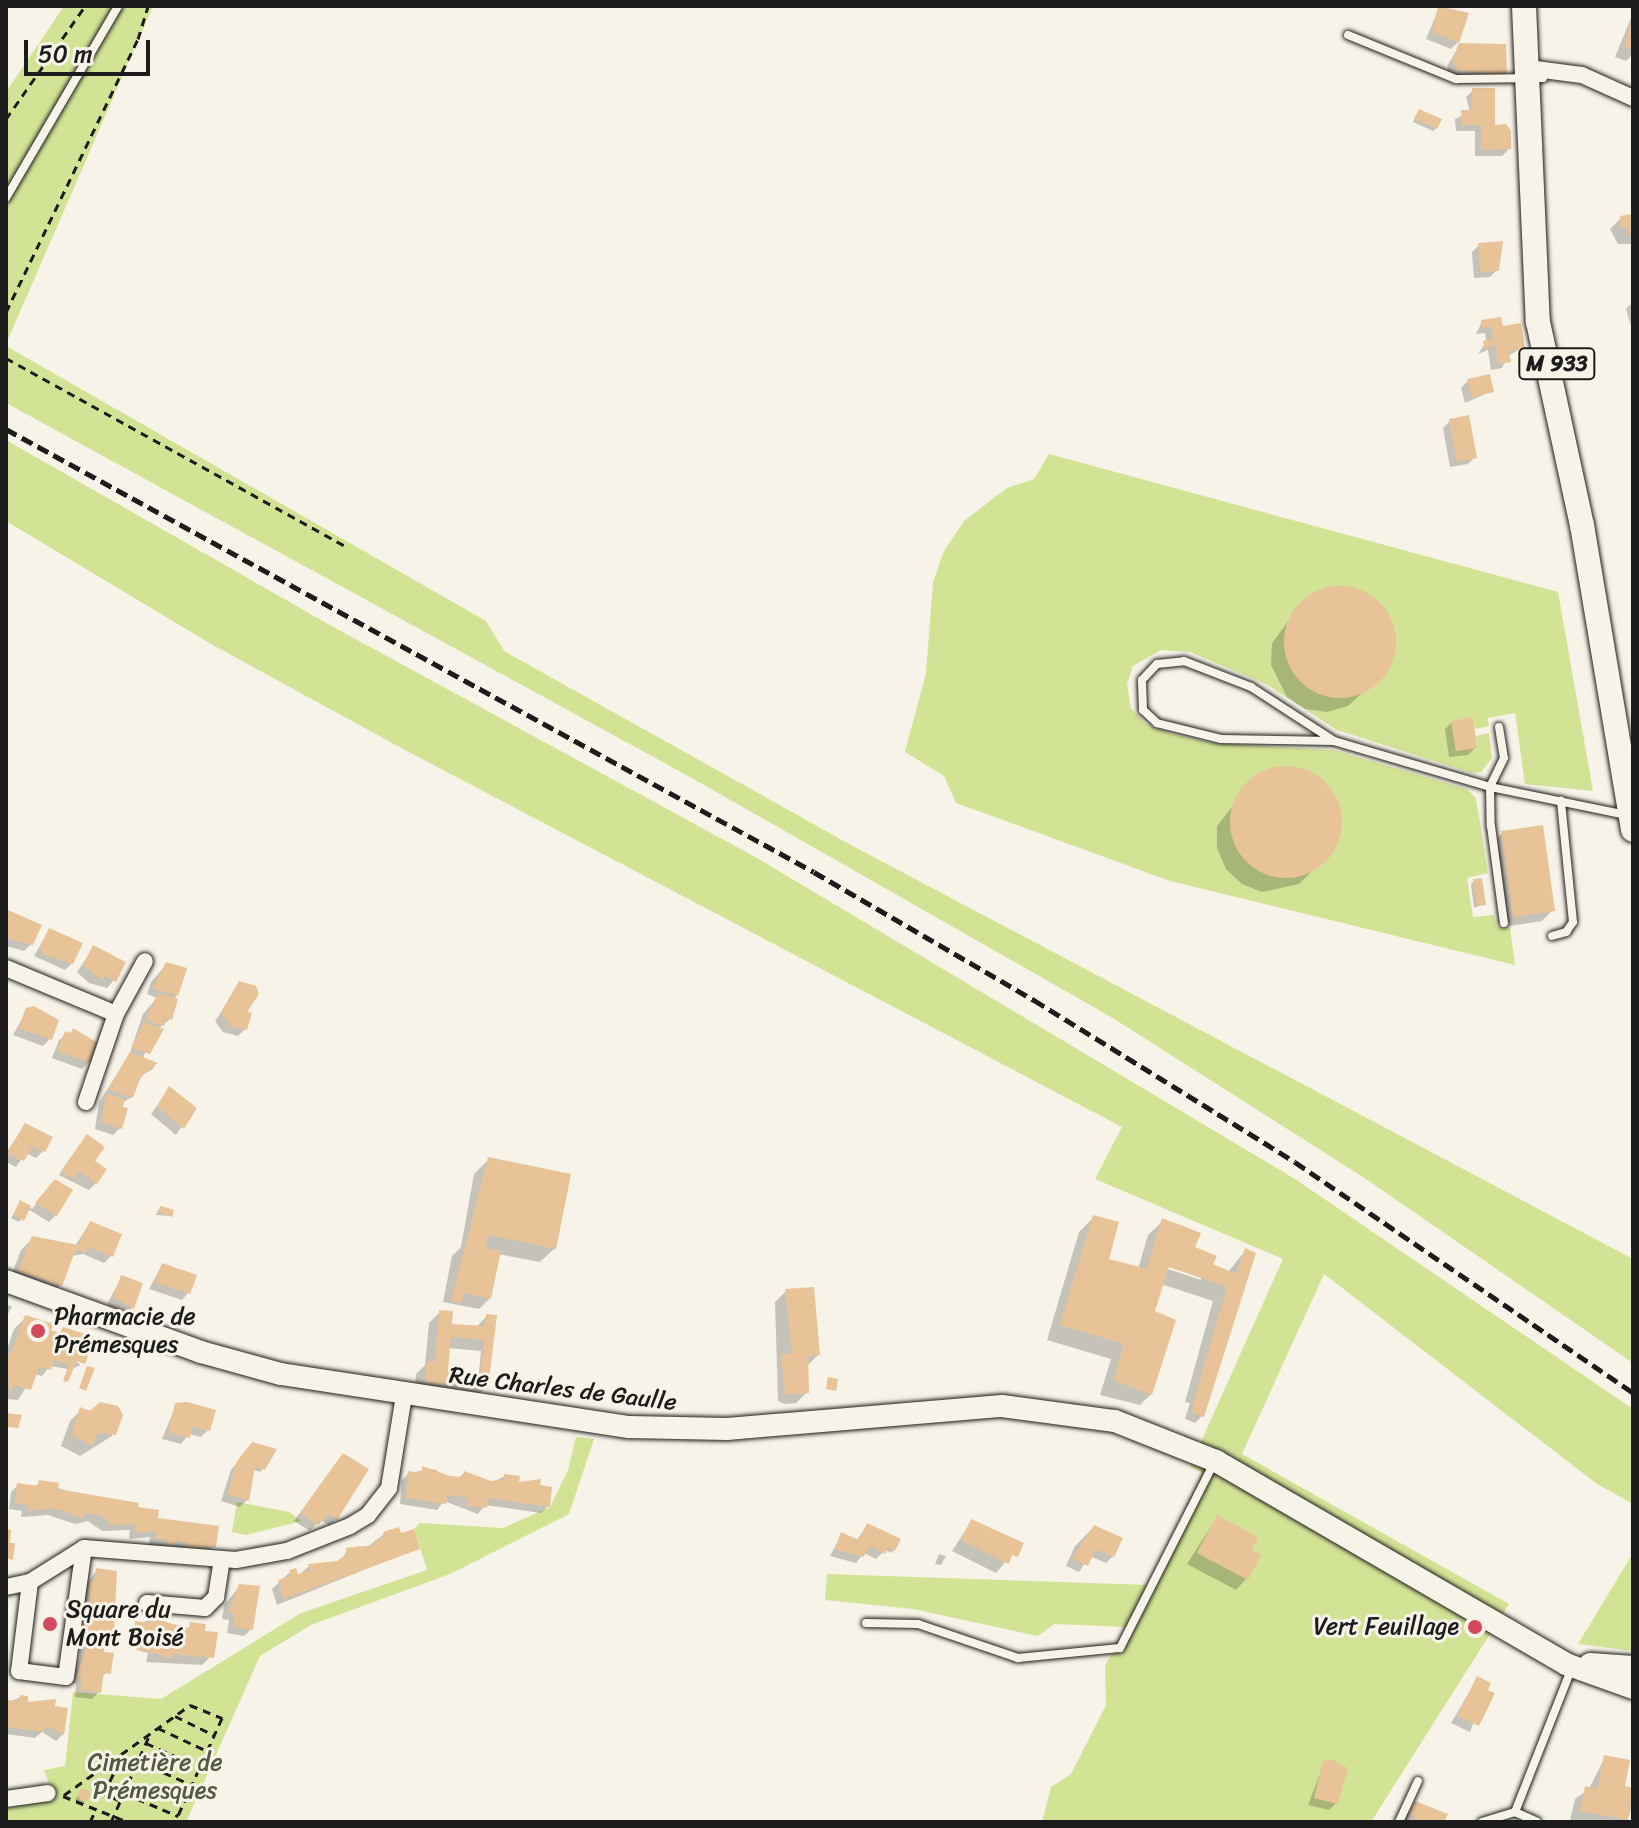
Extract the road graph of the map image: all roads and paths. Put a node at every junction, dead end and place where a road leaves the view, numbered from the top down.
1 (85, 6) edge
2 (118, 6) edge
3 (148, 6) edge
4 (1524, 6) edge
5 (1539, 6) edge
6 (1348, 35) dead end
7 (1535, 73) junction
8 (1633, 98) edge
9 (6, 119) edge
10 (6, 198) edge
11 (6, 312) edge
12 (6, 358) edge
13 (345, 546) dead end
14 (1499, 727) dead end
15 (1334, 741) junction
16 (1490, 787) junction
17 (1561, 801) junction
18 (1632, 823) edge
19 (1504, 923) dead end
20 (1552, 936) dead end
21 (145, 961) dead end
22 (6, 968) edge
23 (116, 1014) junction
24 (86, 1102) dead end
25 (6, 1281) edge
26 (404, 1395) junction
27 (1216, 1461) junction
28 (84, 1548) junction
29 (222, 1561) junction
30 (30, 1582) junction
31 (6, 1587) edge
32 (147, 1603) dead end
33 (866, 1623) dead end
34 (1574, 1664) junction
35 (1633, 1667) edge
36 (1633, 1688) edge
37 (175, 1716) junction
38 (158, 1728) junction
39 (150, 1734) junction
40 (214, 1735) junction
41 (146, 1743) junction
42 (207, 1751) junction
43 (122, 1754) junction
44 (138, 1761) junction
45 (200, 1767) junction
46 (1418, 1781) dead end
47 (192, 1785) junction
48 (124, 1793) junction
49 (55, 1795) junction
50 (6, 1799) edge
51 (120, 1801) junction
52 (96, 1809) junction
53 (1515, 1812) junction
54 (113, 1816) junction
55 (178, 1816) junction
56 (90, 1822) edge
57 (111, 1822) edge
58 (128, 1822) edge
59 (175, 1822) edge
60 (1399, 1822) edge
61 (1482, 1822) edge
62 (1537, 1822) edge

1 - 9 path
2 - 10 lane
3 - 11 path
4 - 7 main road, M 933
5 - 7 main road, M 933
6 - 7 lane
7 - 8 street
7 - 18 main road, M 933
12 - 13 path
14 - 16 lane
15 - 15 lane
15 - 16 lane
16 - 17 lane
16 - 19 lane
17 - 18 lane
17 - 20 lane
21 - 23 street
22 - 23 street
23 - 24 street
25 - 26 street, Rue Charles de Gaulle
26 - 27 street, Rue Charles de Gaulle
26 - 29 street
27 - 33 lane
27 - 34 street, Rue Charles de Gaulle
28 - 29 street
28 - 30 street
28 - 30 street
29 - 32 street
30 - 31 street
34 - 35 street
34 - 36 street
34 - 53 lane
37 - 38 path
37 - 40 path
37 - 40 path
38 - 39 path
38 - 42 path
39 - 41 path
39 - 43 path
40 - 42 path
41 - 44 path
41 - 45 path
42 - 45 path
43 - 49 path
43 - 51 path
44 - 47 path
44 - 48 path
45 - 47 path
46 - 60 lane
47 - 55 path
48 - 51 path
48 - 55 path
49 - 50 street
49 - 52 path
51 - 54 path
52 - 54 path
52 - 56 path
53 - 61 lane
53 - 62 lane
54 - 57 path
54 - 58 path
55 - 59 path

